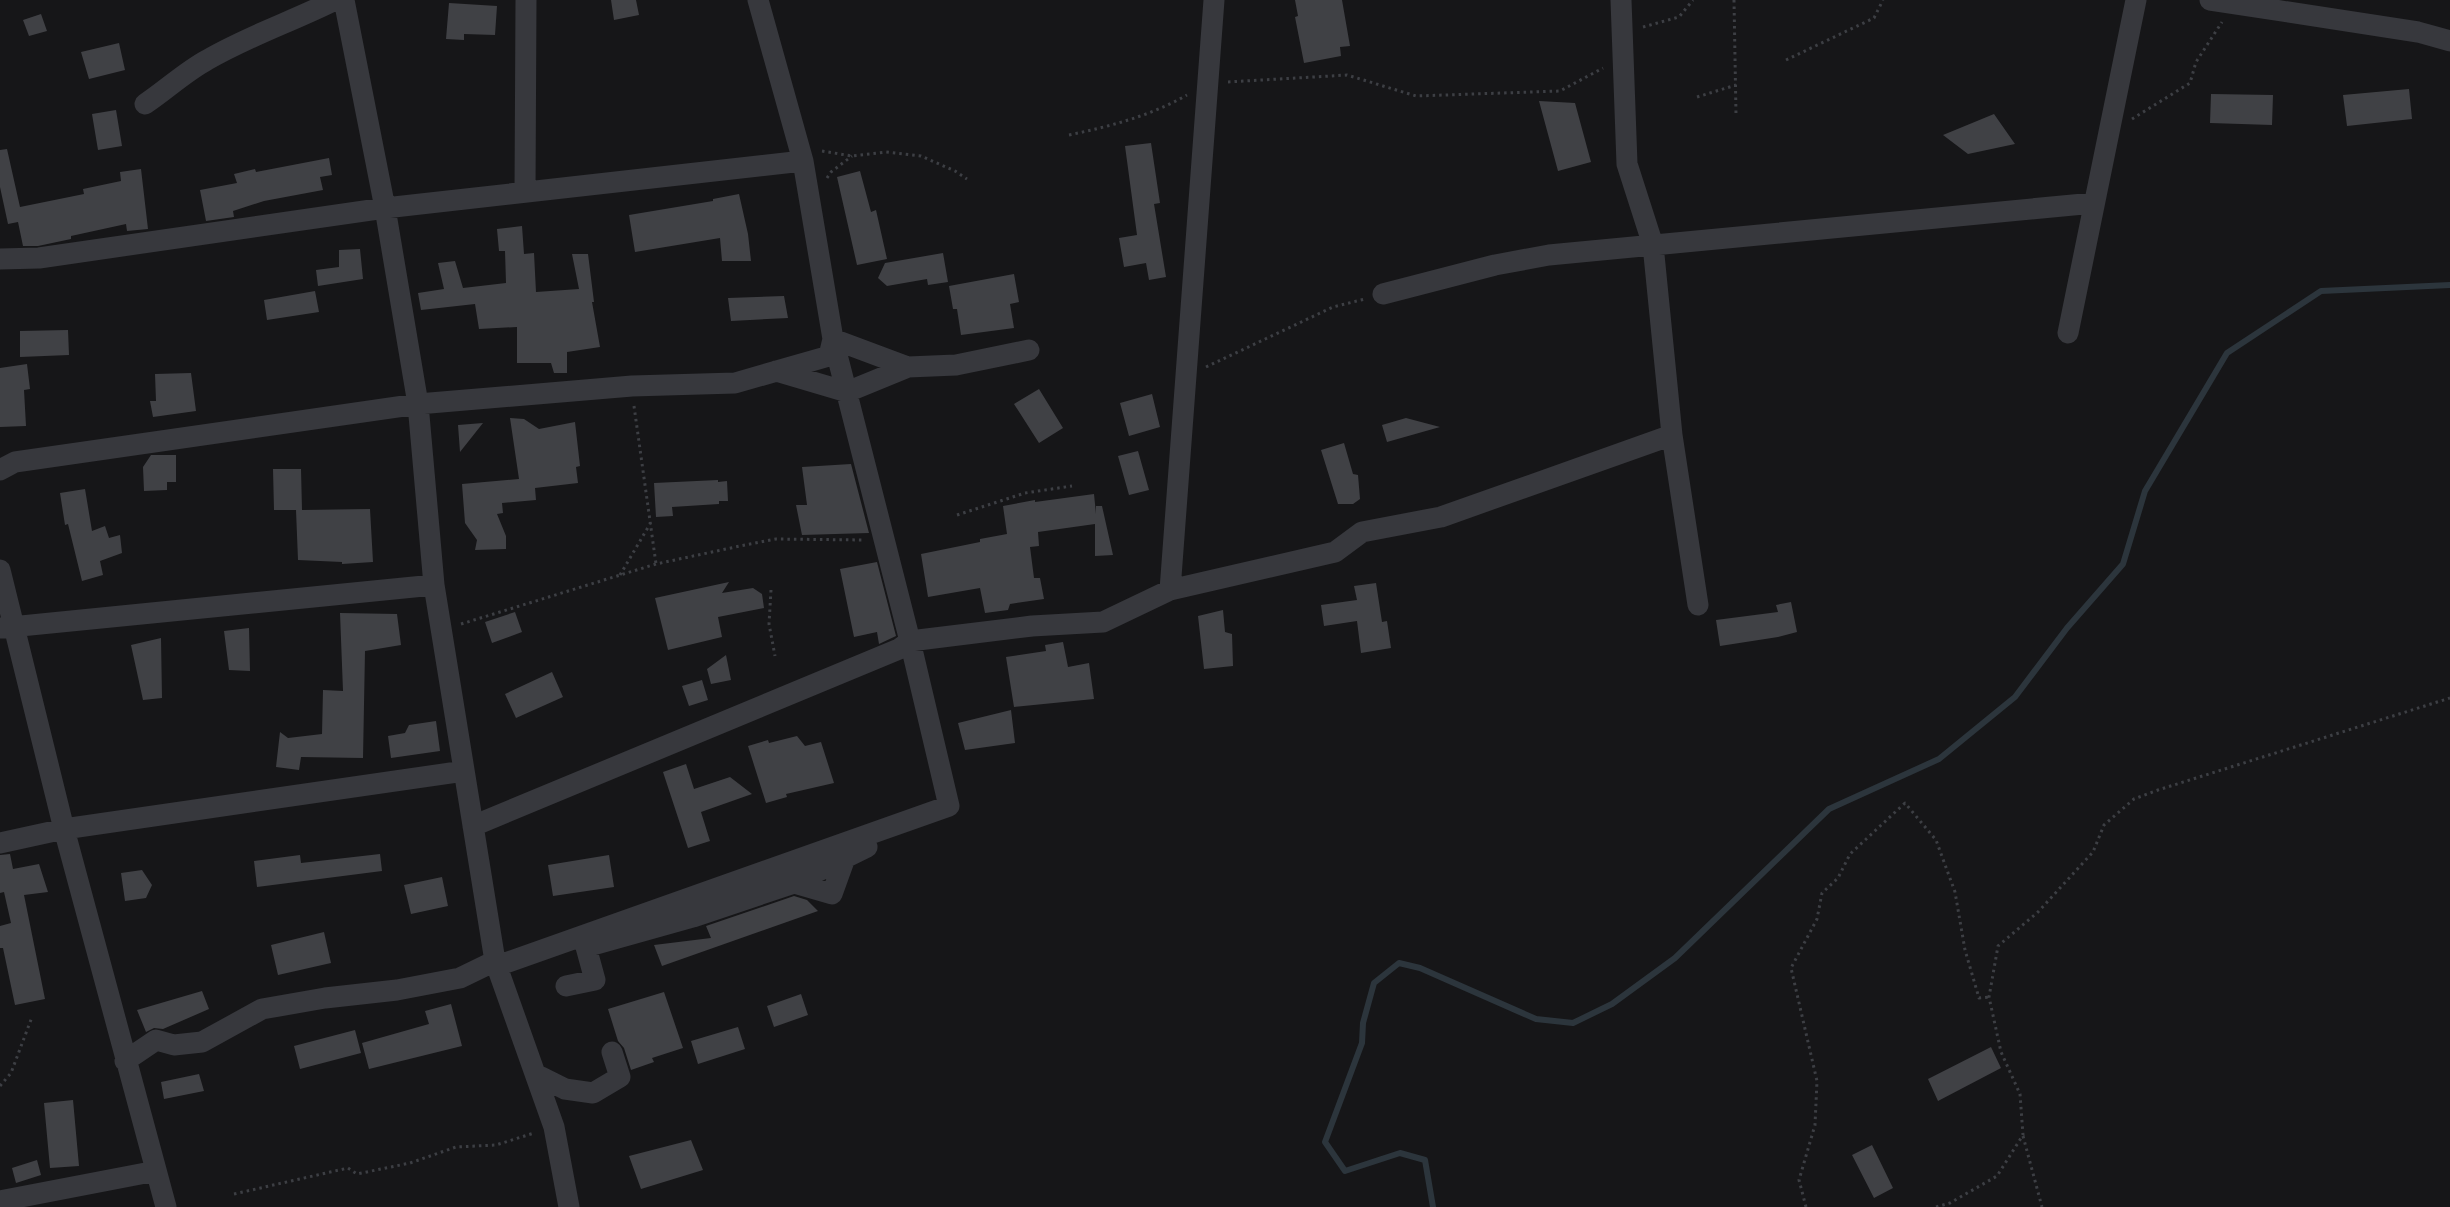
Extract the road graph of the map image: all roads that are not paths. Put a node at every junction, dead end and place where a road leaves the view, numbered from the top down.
1 (335, 0) edge
2 (344, 0) edge
3 (526, 0) edge
4 (758, 0) edge
5 (1214, 0) edge
6 (1621, 0) edge
7 (2136, 0) edge
8 (2210, 0) edge
9 (2450, 41) edge
10 (145, 104) dead end
11 (801, 154) junction
12 (525, 192) junction
13 (2094, 204) junction
14 (385, 208) junction
15 (1653, 245) junction
16 (0, 259) edge
17 (1383, 294) road end
18 (2068, 333) dead end
19 (833, 339) junction
20 (1029, 350) dead end
21 (908, 367) junction
22 (776, 371) junction
23 (847, 392) junction
24 (418, 404) junction
25 (1672, 435) junction
26 (0, 470) edge
27 (0, 570) edge
28 (434, 585) junction
29 (1170, 590) junction
30 (1698, 605) dead end
31 (7, 627) edge
32 (910, 641) junction
33 (464, 771) junction
34 (899, 824) junction
35 (473, 826) junction
36 (64, 829) junction
37 (0, 843) edge
38 (495, 961) junction
39 (566, 986) dead end
40 (612, 1052) dead end
41 (126, 1061) junction
42 (537, 1078) junction
43 (156, 1171) junction
44 (0, 1202) edge
45 (166, 1207) edge
46 (569, 1207) edge

1 - 10 street
2 - 14 street
3 - 12 street
4 - 11 street
5 - 29 street
6 - 15 street
7 - 13 street
8 - 9 street
11 - 12 street
11 - 19 street
12 - 14 street
13 - 15 street
13 - 18 street
14 - 16 street
14 - 24 street
15 - 17 street
15 - 25 street
19 - 21 street
19 - 22 street
19 - 23 street
20 - 21 street
21 - 23 street
22 - 23 street
22 - 24 street
23 - 32 street
24 - 26 street
24 - 28 street
25 - 29 street
25 - 30 street
27 - 31 street
28 - 31 street
28 - 33 street
29 - 32 street
31 - 36 street
32 - 34 street
32 - 35 street
33 - 35 street
33 - 36 street
34 - 38 street
34 - 39 street
35 - 38 street
36 - 37 street
36 - 41 street
38 - 41 street
38 - 42 street
40 - 42 street
41 - 43 street
42 - 46 street
43 - 44 street
43 - 45 street

